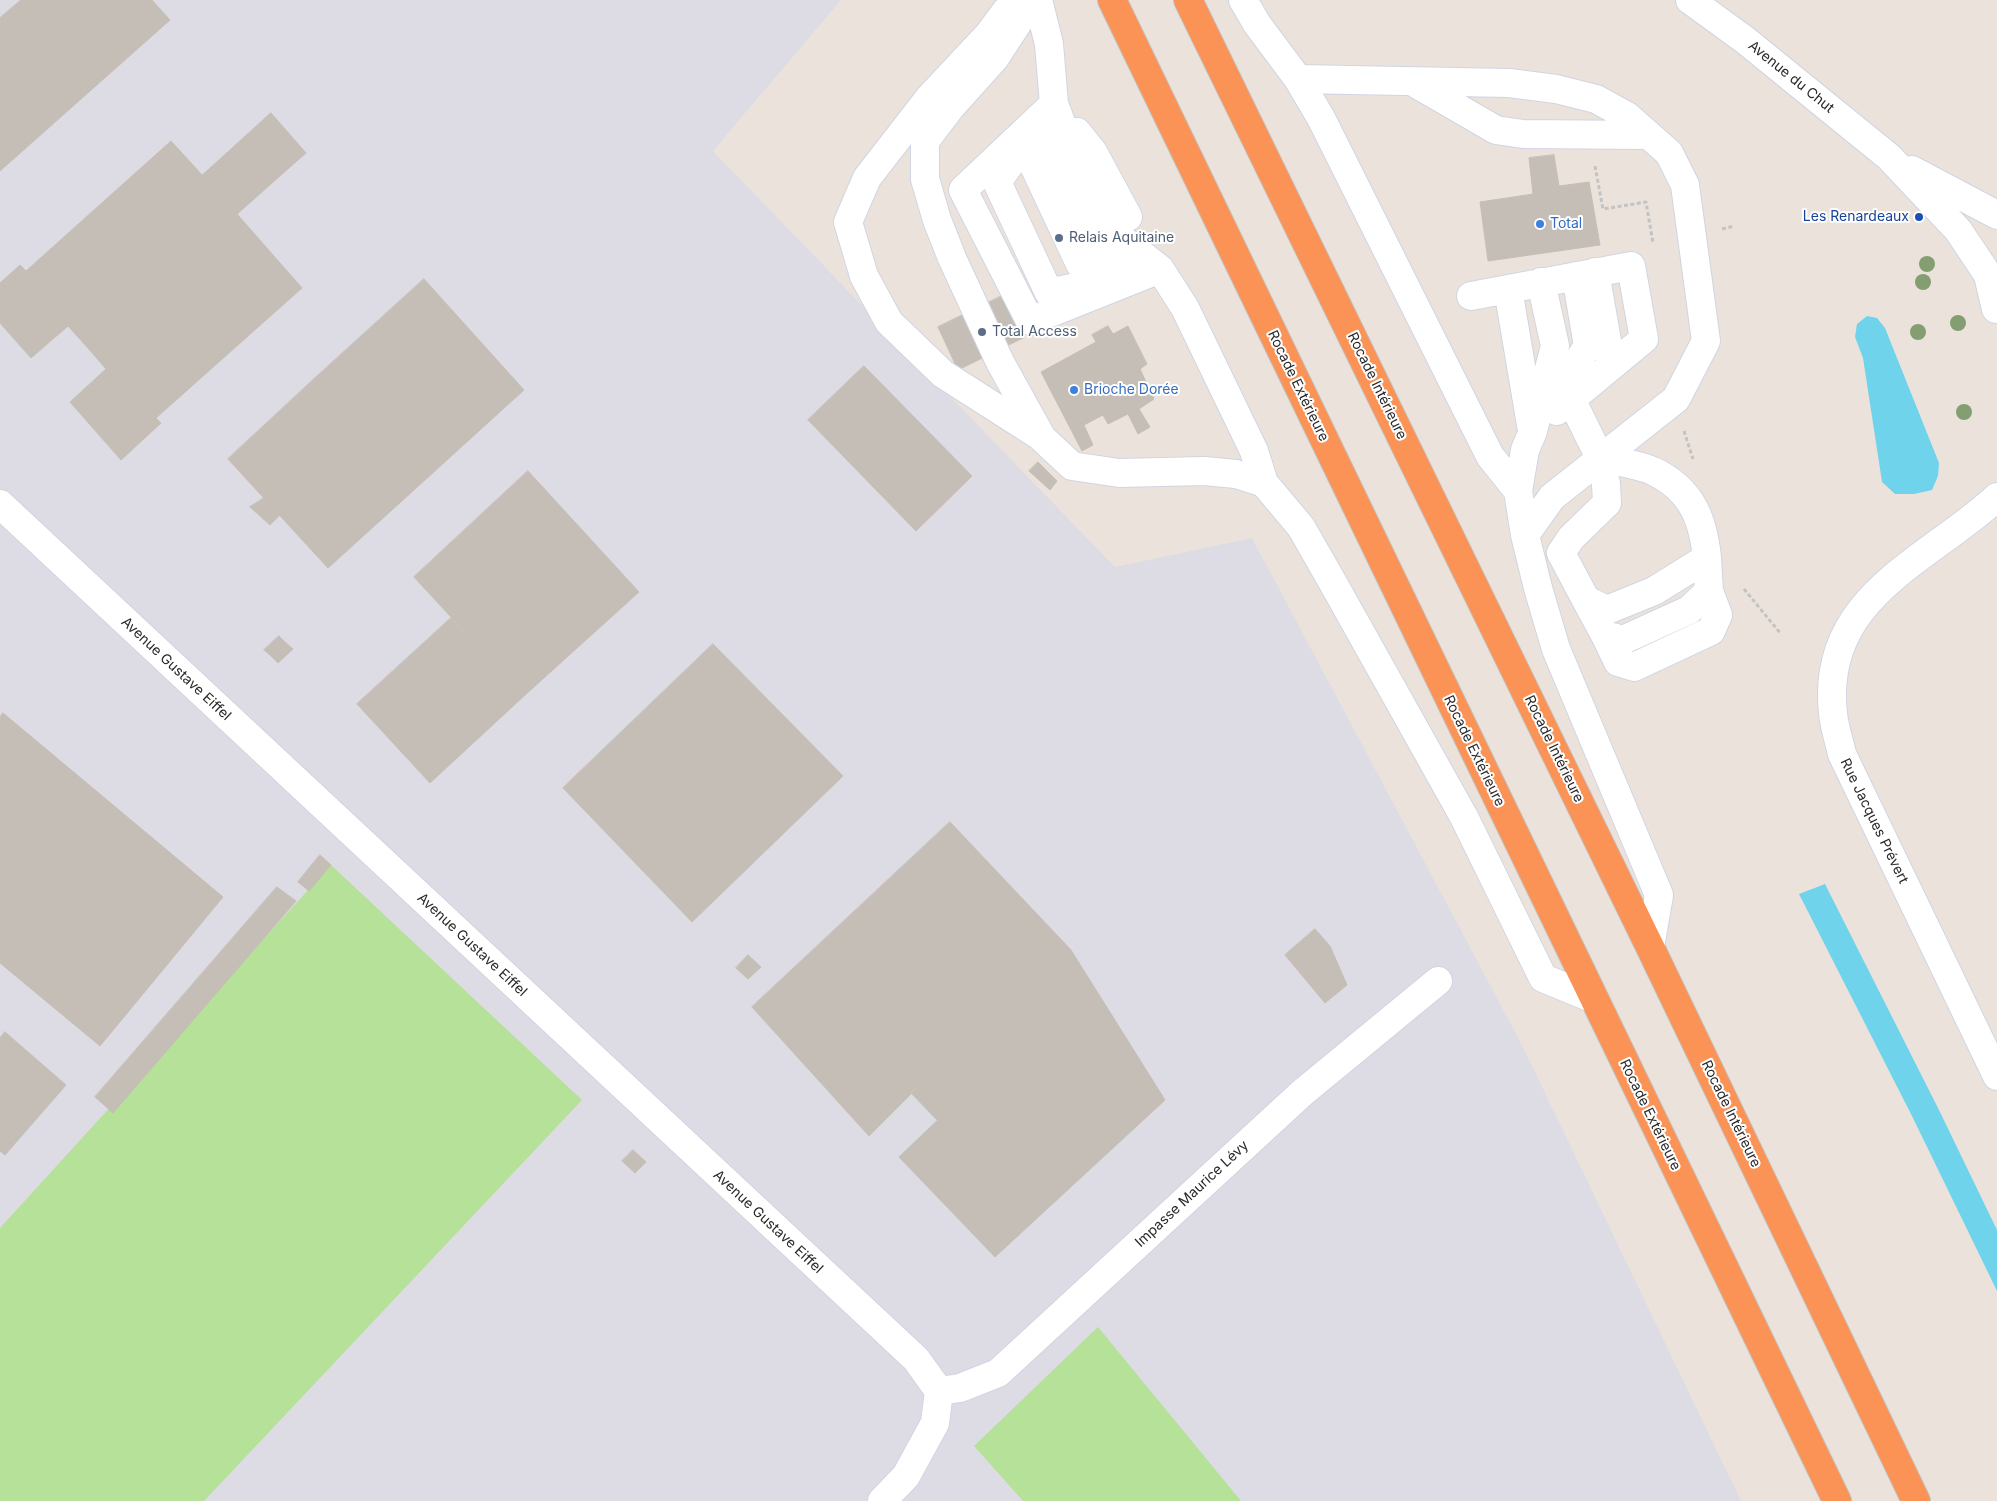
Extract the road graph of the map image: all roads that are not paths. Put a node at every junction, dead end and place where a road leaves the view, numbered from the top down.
1 (1014, 0) edge
2 (1025, 0) edge
3 (1038, 0) edge
4 (1112, 0) edge
5 (1188, 0) edge
6 (1243, 0) edge
7 (1690, 0) edge
8 (1298, 79) junction
9 (1410, 81) junction
10 (1054, 104) junction
11 (1648, 135) junction
12 (1889, 157) junction
13 (1997, 215) edge
14 (1160, 268) junction
15 (1559, 279) junction
16 (1471, 296) dead end
17 (1997, 313) edge
18 (1620, 358) junction
19 (1571, 399) junction
20 (1532, 431) junction
21 (1042, 438) junction
22 (1600, 458) junction
23 (1264, 483) junction
24 (1518, 491) junction
25 (1997, 497) edge
26 (0, 504) edge
27 (1525, 536) junction
28 (1707, 558) junction
29 (1586, 600) junction
30 (1650, 947) junction
31 (1438, 981) dead end
32 (1594, 999) junction
33 (1997, 1076) edge
34 (939, 1391) junction
35 (882, 1501) edge
36 (1837, 1501) edge
37 (1916, 1501) edge

1 - 21 street
2 - 21 street
3 - 10 street
4 - 32 highway, Rocade Extérieure
5 - 30 highway, Rocade Intérieure
6 - 8 street
7 - 12 street, Avenue du Chut
8 - 9 street
8 - 24 street
9 - 11 street
9 - 11 street
10 - 14 street
10 - 14 street
10 - 14 street
11 - 22 street
12 - 13 street, Avenue du Chut
12 - 17 street, Avenue du Chut
14 - 23 street
15 - 16 street
15 - 18 street
15 - 18 street
15 - 20 street
15 - 20 street
18 - 19 street
19 - 20 street
19 - 22 street
20 - 24 street
21 - 23 street
22 - 27 street
22 - 28 street
22 - 29 street
23 - 32 street
24 - 27 street
25 - 33 street, Rue Jacques Prévert
26 - 34 street, Avenue Gustave Eiffel
27 - 30 street
28 - 29 street
28 - 29 street
30 - 37 highway, Rocade Intérieure
31 - 34 street, Impasse Maurice Lévy
32 - 36 highway, Rocade Extérieure
34 - 35 street

